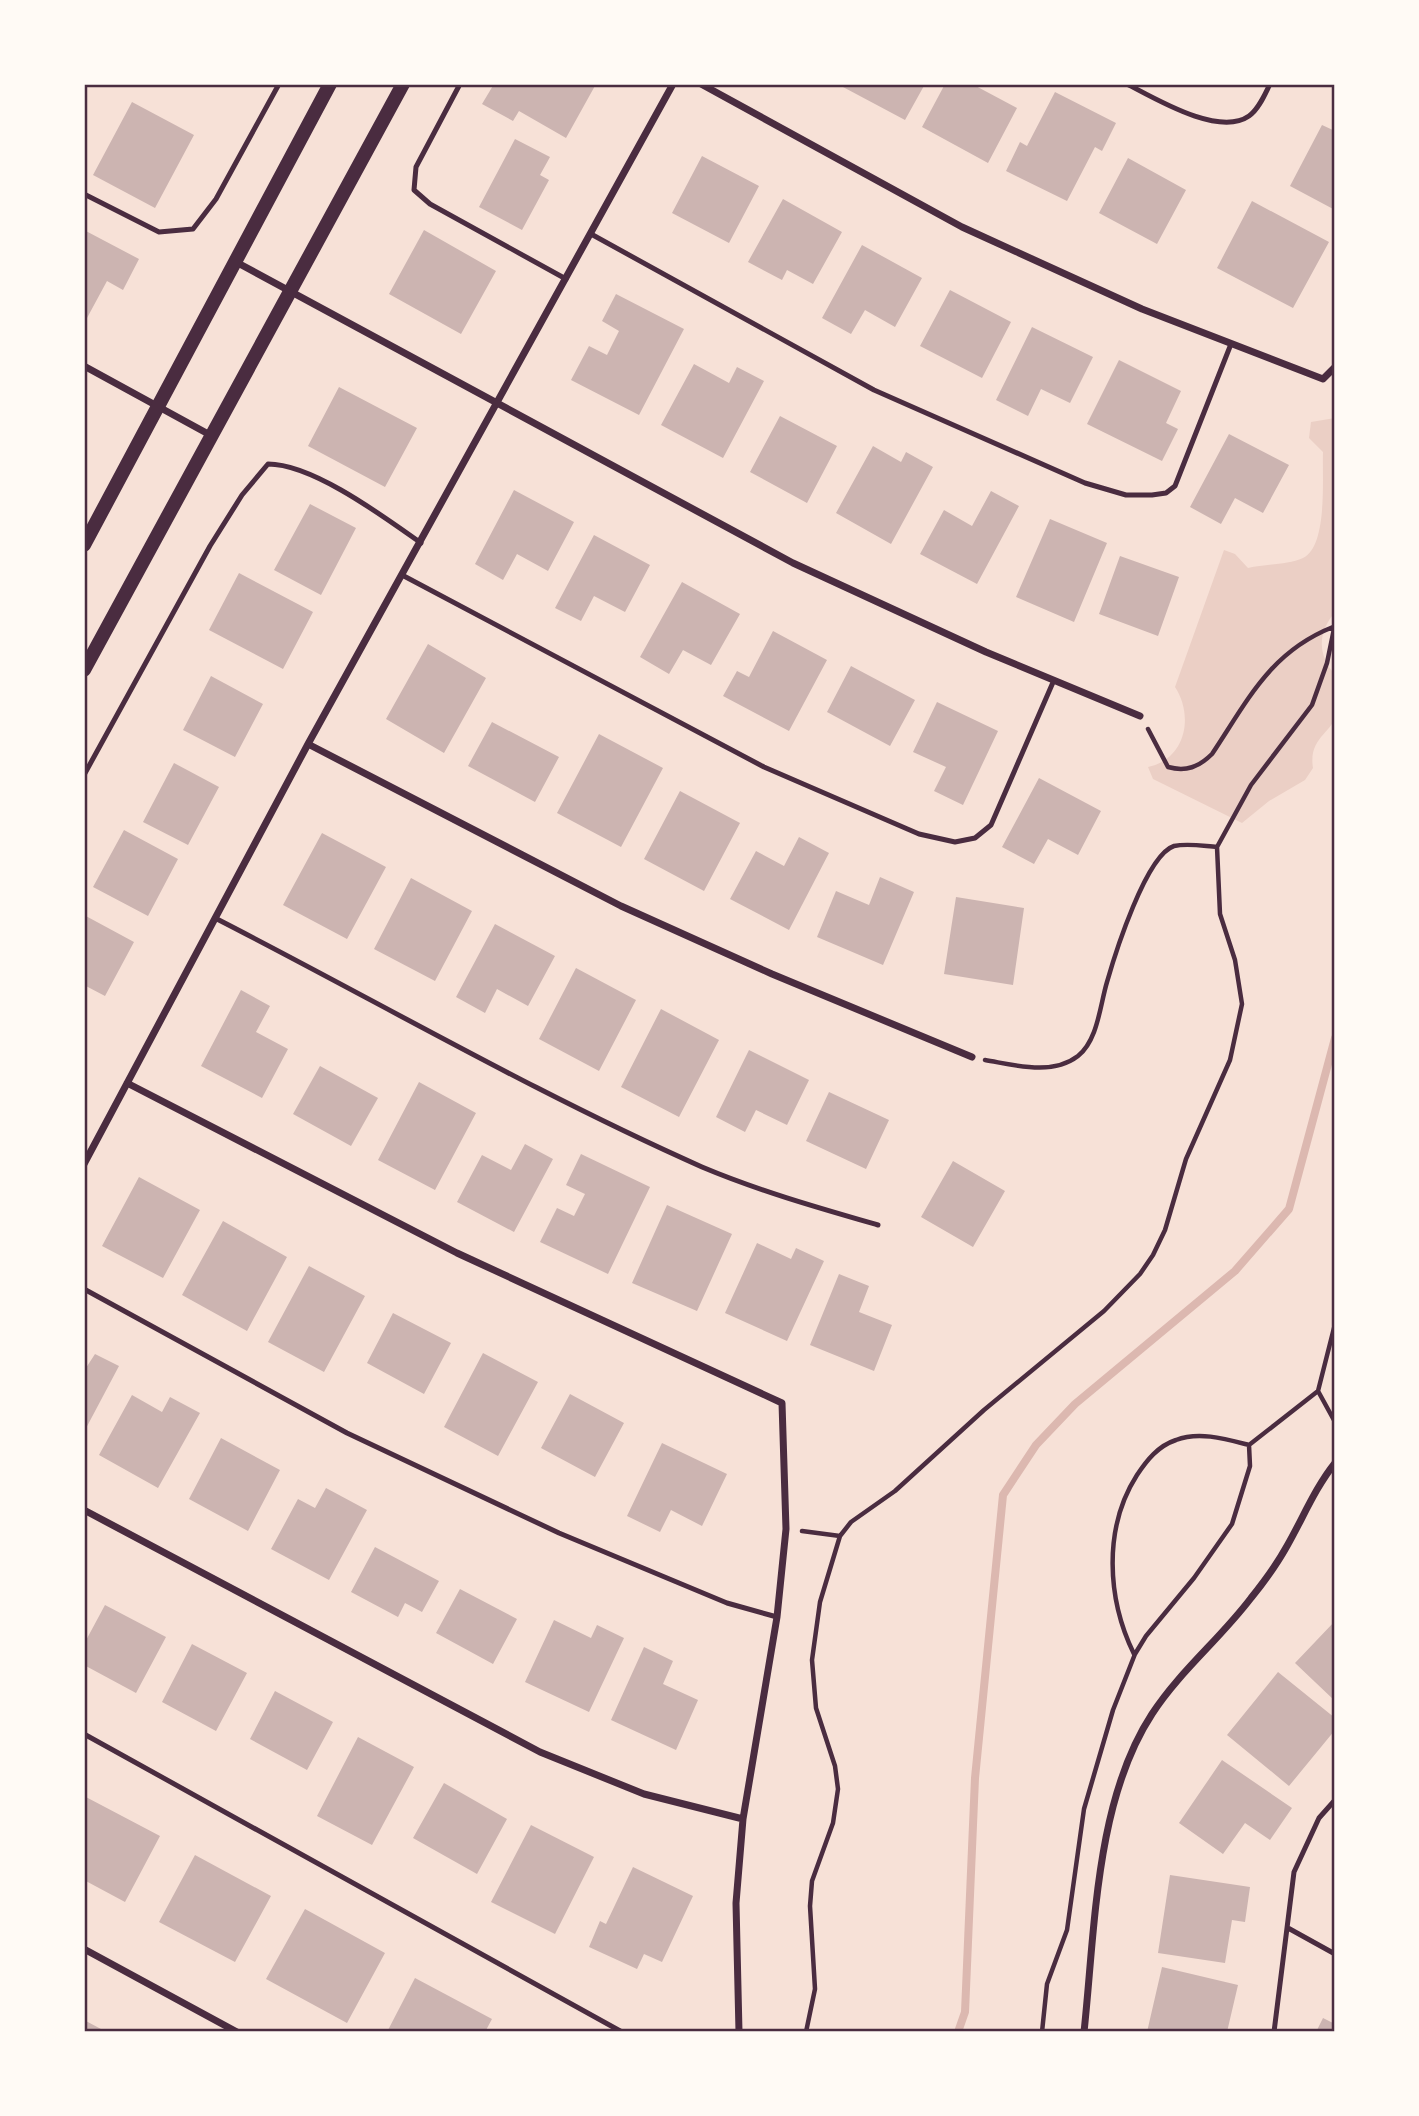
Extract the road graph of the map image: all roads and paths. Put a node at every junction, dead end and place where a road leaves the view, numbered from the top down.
1 (279, 84) edge
2 (330, 84) edge
3 (403, 84) edge
4 (460, 84) edge
5 (673, 84) edge
6 (701, 84) edge
7 (1127, 84) edge
8 (1270, 84) edge
9 (84, 194) edge
10 (591, 234) junction
11 (236, 262) junction
12 (566, 279) junction
13 (290, 293) junction
14 (1231, 344) junction
15 (84, 366) edge
16 (1335, 367) edge
17 (497, 406) junction
18 (159, 407) junction
19 (213, 436) junction
20 (421, 543) junction
21 (84, 545) edge
22 (402, 575) junction
23 (1334, 625) edge
24 (84, 670) edge
25 (1054, 680) junction
26 (1140, 716) joint
27 (308, 744) junction
28 (84, 775) edge
29 (1217, 847) junction
30 (215, 918) junction
31 (972, 1057) joint
32 (127, 1083) junction
33 (84, 1164) edge
34 (878, 1225) dead end
35 (84, 1289) edge
36 (1335, 1324) edge
37 (1318, 1391) junction
38 (1335, 1422) edge
39 (1249, 1445) junction
40 (1335, 1463) edge
41 (84, 1510) edge
42 (786, 1529) junction
43 (840, 1536) junction
44 (777, 1617) junction
45 (1135, 1654) junction
46 (84, 1734) edge
47 (1335, 1800) edge
48 (743, 1819) junction
49 (1288, 1928) junction
50 (84, 1949) edge
51 (1335, 1954) edge
52 (237, 2032) edge
53 (622, 2032) edge
54 (739, 2032) edge
55 (806, 2032) edge
56 (1042, 2032) edge
57 (1084, 2032) edge
58 (1274, 2032) edge

1 - 9 lane
2 - 11 main road
3 - 13 main road
4 - 12 lane
5 - 10 street
6 - 14 street
7 - 8 lane
10 - 12 street
10 - 14 lane
11 - 13 street
11 - 18 main road
12 - 17 street
13 - 17 street
13 - 19 main road
14 - 16 street
15 - 18 street
17 - 20 street
17 - 25 street
18 - 19 street
18 - 21 main road
19 - 24 main road
20 - 22 street
20 - 28 lane
22 - 25 lane
22 - 27 street
23 - 26 path
23 - 29 path
25 - 26 street
27 - 30 street
27 - 31 street
29 - 31 path
29 - 43 path
30 - 32 street
30 - 34 lane
32 - 33 street
32 - 42 street
35 - 44 lane
36 - 37 path
37 - 38 path
37 - 39 path
39 - 45 path
39 - 45 path
40 - 57 street
41 - 48 street
42 - 43 path
42 - 44 street
43 - 55 path
44 - 48 street
45 - 56 path
46 - 53 lane
47 - 49 lane
48 - 54 street
49 - 51 lane
49 - 58 lane
50 - 52 street

